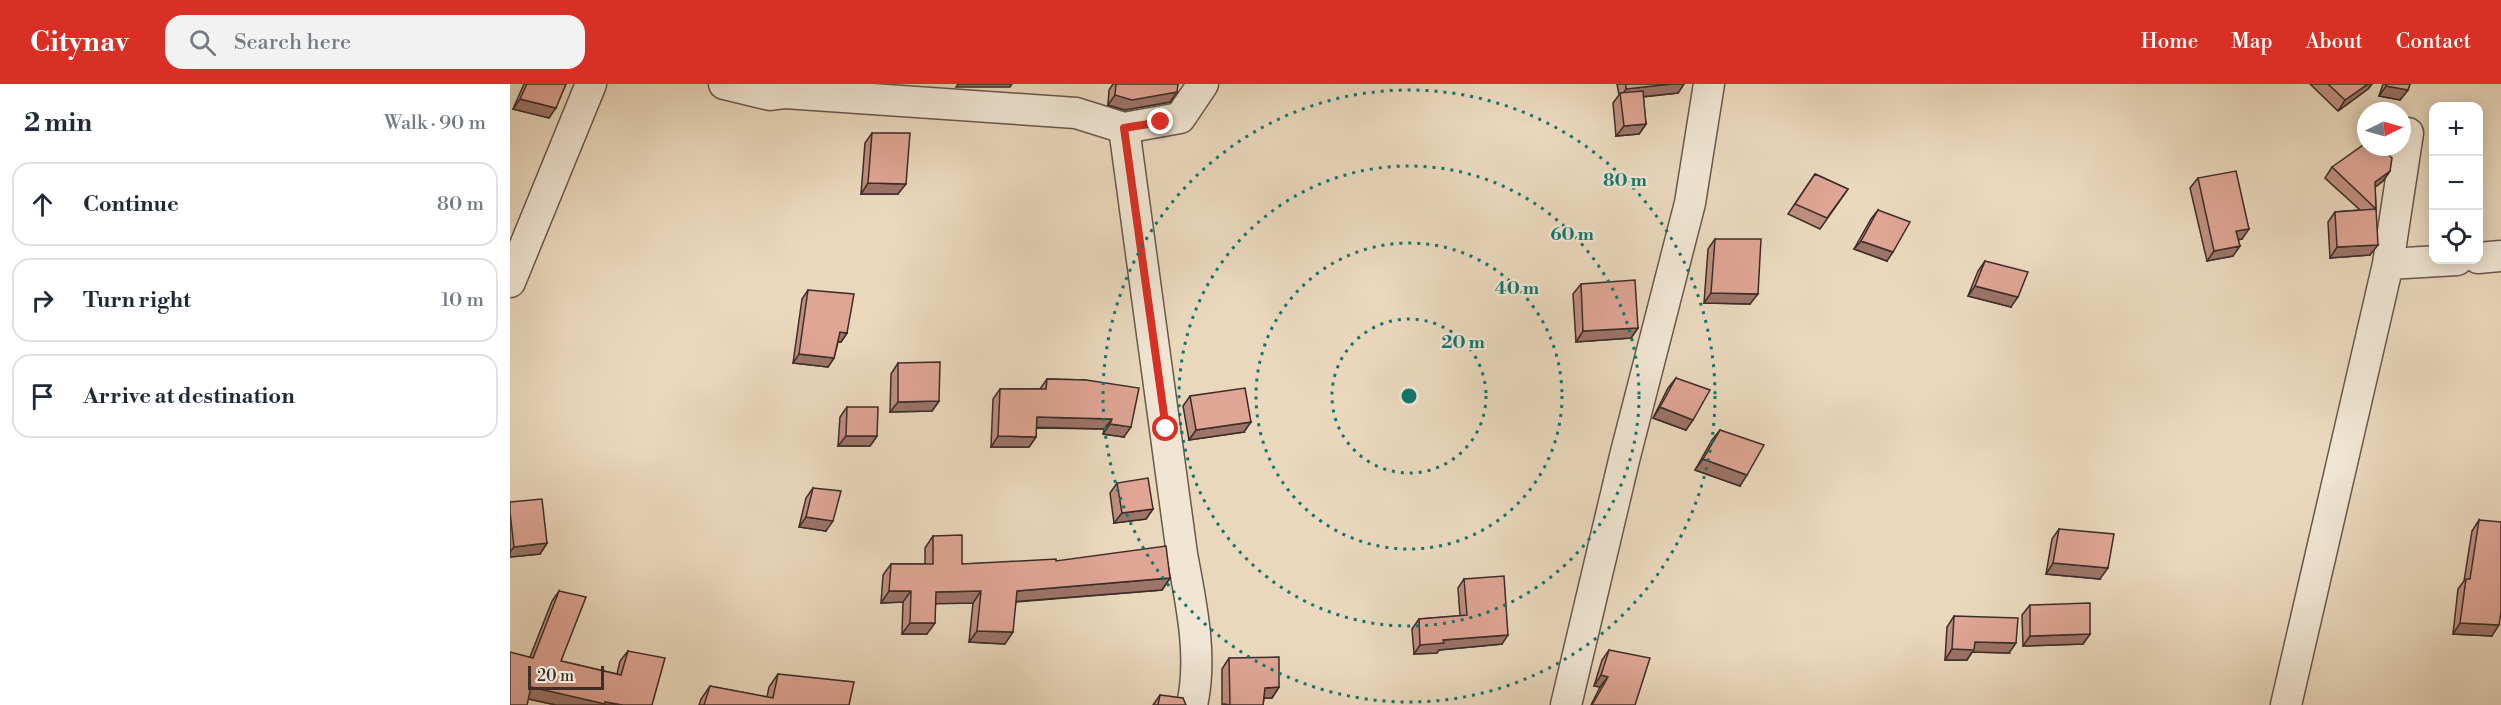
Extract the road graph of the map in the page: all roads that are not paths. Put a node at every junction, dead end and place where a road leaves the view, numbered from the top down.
1 (591, 84) edge
2 (724, 84) edge
3 (1203, 84) edge
4 (1709, 84) edge
5 (1124, 128) junction
6 (2404, 156) edge
7 (2501, 256) edge
8 (2483, 258) edge
9 (2429, 262) edge
10 (2388, 264) junction
11 (510, 282) edge
12 (1192, 705) edge
13 (1566, 705) edge
14 (2286, 705) edge

1 - 11 street
2 - 5 street
3 - 5 street
4 - 13 street
5 - 12 street
6 - 10 street
7 - 8 street
9 - 10 street
10 - 14 street

